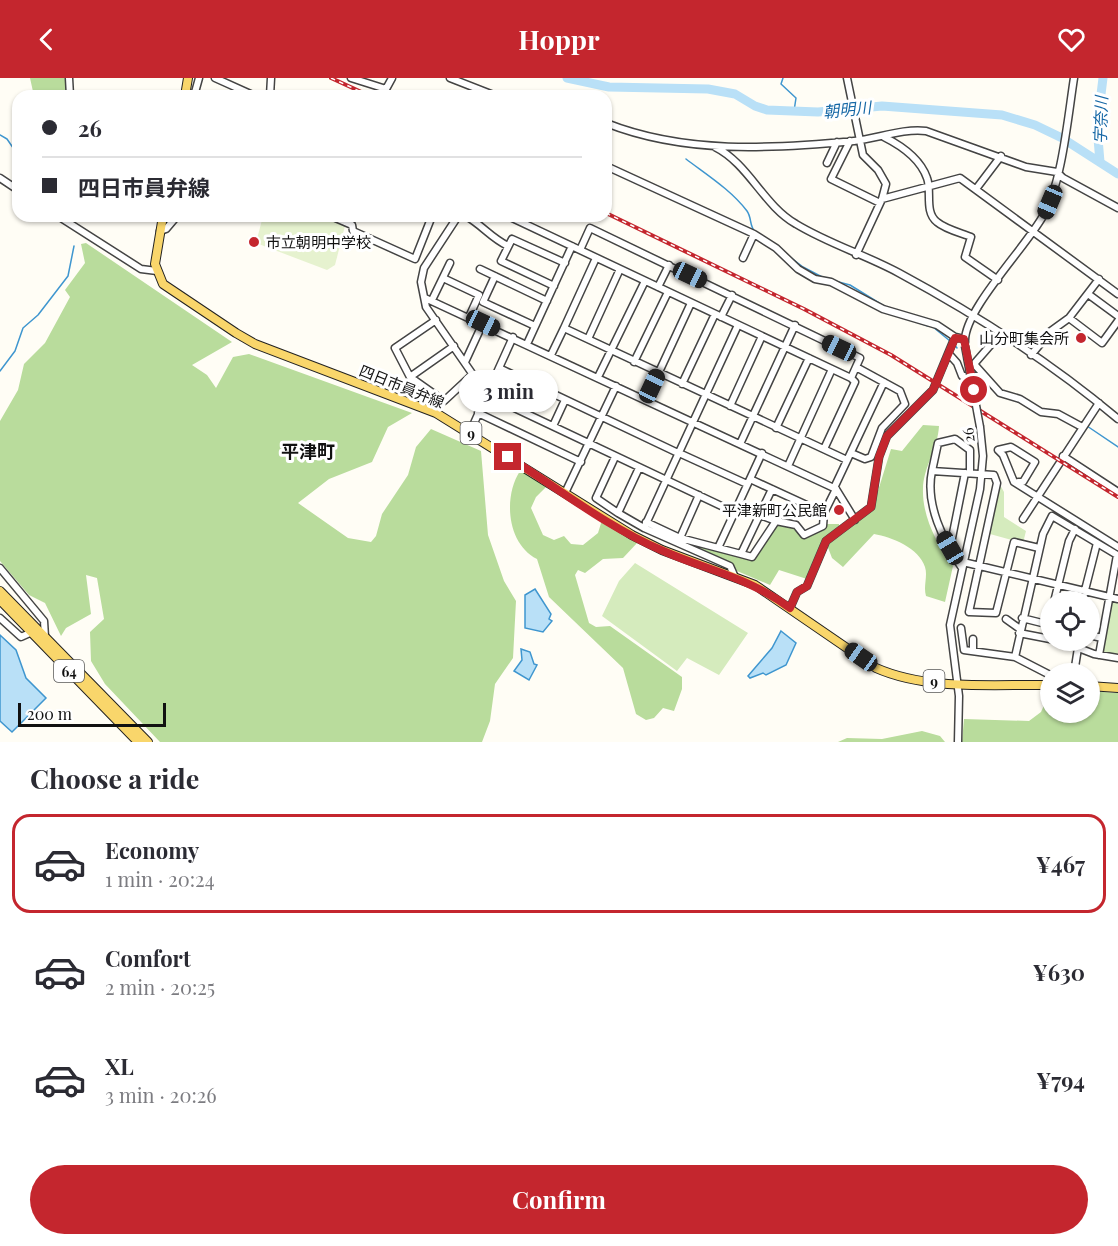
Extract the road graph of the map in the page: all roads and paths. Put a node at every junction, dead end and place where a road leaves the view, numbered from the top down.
1 (215, 78) edge
2 (351, 78) edge
3 (392, 78) edge
4 (450, 78) edge
5 (847, 78) edge
6 (1074, 78) edge
7 (242, 90) edge
8 (481, 90) edge
9 (612, 125) edge
10 (884, 137) junction
11 (861, 140) junction
12 (850, 141) junction
13 (837, 142) junction
14 (714, 146) junction
15 (1001, 156) junction
16 (827, 163) dead end
17 (612, 169) edge
18 (1058, 169) junction
19 (928, 184) junction
20 (976, 189) junction
21 (881, 201) junction
22 (1118, 208) edge
23 (73, 222) edge
24 (163, 222) edge
25 (166, 222) edge
26 (171, 222) edge
27 (345, 222) edge
28 (430, 222) edge
29 (454, 222) edge
30 (476, 222) edge
31 (521, 222) edge
32 (163, 230) junction
33 (1033, 232) junction
34 (754, 234) junction
35 (508, 246) junction
36 (572, 246) junction
37 (580, 250) junction
38 (856, 255) junction
39 (596, 258) junction
40 (743, 258) dead end
41 (450, 263) dead end
42 (565, 263) junction
43 (669, 265) junction
44 (480, 269) dead end
45 (620, 269) junction
46 (157, 271) junction
47 (495, 276) junction
48 (443, 278) junction
49 (998, 279) junction
50 (1099, 279) junction
51 (645, 281) junction
52 (554, 286) junction
53 (658, 287) junction
54 (668, 292) junction
55 (1088, 294) junction
56 (1118, 294) edge
57 (732, 295) junction
58 (429, 299) junction
59 (547, 301) junction
60 (691, 303) junction
61 (971, 315) junction
62 (718, 316) junction
63 (1118, 316) edge
64 (469, 317) junction
65 (1069, 318) junction
66 (436, 320) junction
67 (1118, 321) edge
68 (483, 323) junction
69 (738, 325) junction
70 (795, 325) junction
71 (535, 326) junction
72 (564, 328) junction
73 (762, 336) junction
74 (1005, 337) junction
75 (513, 338) junction
76 (588, 339) junction
77 (965, 343) junction
78 (527, 344) junction
79 (952, 345) junction
80 (453, 346) junction
81 (785, 347) junction
82 (611, 351) junction
83 (1031, 355) junction
84 (551, 356) junction
85 (808, 358) junction
86 (465, 362) junction
87 (634, 362) junction
88 (856, 367) junction
89 (499, 368) junction
90 (832, 369) junction
91 (658, 373) junction
92 (473, 374) junction
93 (984, 376) junction
94 (410, 377) junction
95 (598, 377) junction
96 (851, 378) junction
97 (884, 381) junction
98 (682, 384) junction
99 (616, 386) junction
100 (487, 395) junction
101 (706, 395) junction
102 (565, 400) junction
103 (646, 400) junction
104 (1099, 403) junction
105 (729, 406) junction
106 (478, 413) junction
107 (602, 417) junction
108 (753, 417) junction
109 (1118, 419) edge
110 (693, 422) junction
111 (553, 426) junction
112 (1082, 427) junction
113 (776, 428) junction
114 (470, 432) junction
115 (800, 439) junction
116 (589, 444) junction
117 (740, 444) junction
118 (824, 449) junction
119 (679, 453) junction
120 (762, 453) junction
121 (851, 453) junction
122 (1063, 456) junction
123 (615, 457) junction
124 (847, 460) junction
125 (581, 462) junction
126 (788, 466) junction
127 (639, 468) junction
128 (932, 471) junction
129 (967, 473) junction
130 (981, 475) junction
131 (666, 480) junction
132 (748, 482) junction
133 (1018, 482) junction
134 (835, 488) junction
135 (772, 489) junction
136 (1118, 492) edge
137 (565, 493) junction
138 (699, 495) junction
139 (1037, 495) junction
140 (734, 512) junction
141 (618, 513) junction
142 (824, 513) junction
143 (760, 515) junction
144 (1023, 519) dead end
145 (855, 520) junction
146 (776, 521) junction
147 (645, 525) junction
148 (1075, 529) junction
149 (680, 538) junction
150 (1097, 543) junction
151 (1117, 545) edge
152 (718, 548) junction
153 (950, 548) junction
154 (1039, 548) junction
155 (741, 554) junction
156 (962, 565) junction
157 (980, 566) junction
158 (0, 568) edge
159 (1007, 573) junction
160 (734, 575) junction
161 (1032, 579) junction
162 (1058, 585) junction
163 (0, 591) edge
164 (1057, 591) edge
165 (1084, 591) joint
166 (1100, 595) edge
167 (1109, 597) junction
168 (1118, 599) edge
169 (0, 600) edge
170 (790, 608) junction
171 (0, 618) edge
172 (1022, 618) junction
173 (1006, 619) dead end
174 (1040, 621) edge
175 (961, 628) dead end
176 (1019, 631) junction
177 (32, 632) junction
178 (1040, 636) edge
179 (45, 637) junction
180 (1102, 638) joint
181 (973, 639) dead end
182 (974, 651) junction
183 (1088, 651) edge
184 (1099, 654) junction
185 (1015, 657) junction
186 (1118, 658) edge
187 (1040, 670) edge
188 (958, 683) junction
189 (1040, 685) edge
190 (1100, 687) edge
191 (1118, 688) edge
192 (138, 742) edge
193 (148, 742) edge
194 (958, 742) edge

1 - 7 street
2 - 3 street
4 - 8 street
5 - 11 street
6 - 18 street, 26
9 - 14 street
10 - 11 street
10 - 15 street
10 - 19 street
11 - 12 street
11 - 21 street
12 - 13 street
12 - 21 street
13 - 14 street
13 - 16 street
14 - 38 street
15 - 18 street
15 - 20 street
17 - 34 street
18 - 22 street
18 - 33 street, 26
19 - 20 street
19 - 21 street
19 - 49 street
20 - 33 street
21 - 38 street
23 - 46 street
24 - 32 main road
25 - 32 street
26 - 32 street
27 - 28 street
29 - 58 street
30 - 35 street
31 - 36 street
32 - 46 main road
33 - 49 street, 26
33 - 50 street
34 - 40 street
34 - 79 street
35 - 42 street
35 - 52 street
36 - 37 street
36 - 42 street
37 - 39 street
37 - 43 street
38 - 61 street
39 - 45 street
39 - 72 street
41 - 48 street
42 - 52 street
43 - 53 street
43 - 57 street
44 - 47 street
45 - 51 street
45 - 76 street
46 - 114 main road, 四日市員弁線 / 9
47 - 59 street
47 - 71 street
48 - 58 street
48 - 64 street
49 - 61 street, 26
50 - 55 street
50 - 56 street
51 - 53 street
51 - 82 street
52 - 59 street
53 - 54 street
54 - 60 street
54 - 87 street
55 - 63 street
55 - 65 street
57 - 62 street
57 - 70 street
58 - 64 street
58 - 66 street
59 - 71 street
60 - 62 street
60 - 91 street
61 - 74 street
61 - 77 street, 26
62 - 69 street
62 - 98 street
64 - 68 street
65 - 67 street
65 - 83 street
66 - 80 street
66 - 94 street
68 - 75 street
68 - 86 street
69 - 73 street
69 - 101 street
70 - 81 street
70 - 88 street
71 - 78 street
72 - 76 street
72 - 84 street
73 - 81 street
73 - 105 street
74 - 83 street
74 - 93 street
75 - 78 street
75 - 89 street
76 - 82 street
77 - 79 street
77 - 130 street, 26, bridge
78 - 84 street
79 - 93 street
79 - 145 street
80 - 86 street
80 - 94 street
81 - 85 street
81 - 108 street
82 - 87 street
82 - 95 street
83 - 104 street
84 - 95 street
85 - 90 street
85 - 113 street
86 - 92 street
87 - 91 street
88 - 96 street
88 - 97 street
89 - 100 street
89 - 102 street
90 - 96 street
90 - 115 street
91 - 98 street
91 - 103 street
92 - 94 street
92 - 100 street
93 - 112 street
95 - 99 street
96 - 118 street
97 - 121 street
97 - 121 street
98 - 101 street
99 - 103 street
99 - 107 street
100 - 106 street
100 - 111 street
101 - 105 street
101 - 110 street
102 - 107 street
102 - 111 street
103 - 110 street
104 - 109 street
104 - 112 street
105 - 108 street
106 - 114 street
106 - 125 street
107 - 116 street
107 - 119 street
108 - 113 street
108 - 117 street
110 - 117 street
110 - 119 street
111 - 116 street
112 - 122 street
113 - 115 street
114 - 137 main road, 四日市員弁線 / 9
115 - 118 street
115 - 126 street
116 - 123 street
116 - 125 street
117 - 120 street
118 - 124 street
119 - 131 street
119 - 132 street
120 - 126 street
120 - 132 street
121 - 124 street
122 - 136 street
122 - 139 street
123 - 127 street
123 - 141 street
124 - 134 street
125 - 137 street
126 - 134 street
127 - 131 street
127 - 141 street
128 - 129 street
128 - 129 street
128 - 153 street
129 - 130 street
129 - 153 street
130 - 156 street, 26
130 - 157 street
131 - 138 street
131 - 147 street
132 - 135 street
132 - 140 street
133 - 133 street
133 - 139 street
134 - 142 street
134 - 145 street
135 - 142 street
135 - 143 street
137 - 160 main road, 四日市員弁線 / 9
138 - 140 street
138 - 149 street
139 - 144 street
139 - 151 street
140 - 152 street
141 - 147 street
142 - 146 street
143 - 146 street
143 - 155 street
145 - 170 street
146 - 155 street
147 - 149 street
147 - 160 street
148 - 150 street
148 - 154 street
148 - 162 street
149 - 152 street
150 - 165 street
150 - 167 street
152 - 155 street
153 - 156 street
154 - 159 street
154 - 161 street
156 - 157 street
156 - 188 street, 26
157 - 159 street
157 - 159 street
158 - 179 street
159 - 161 street
160 - 170 main road, 四日市員弁線 / 9
161 - 162 street
161 - 172 street
162 - 164 street
162 - 165 street
163 - 179 main road, 64
166 - 167 street
167 - 168 street
167 - 180 street
169 - 177 main road, 64
170 - 188 main road, 四日市員弁線 / 9
171 - 177 street
172 - 174 street
172 - 176 street
173 - 176 street
175 - 182 street
176 - 178 street
176 - 185 street
177 - 192 main road, 64
179 - 193 main road, 64
180 - 184 street
181 - 182 street
182 - 185 street
183 - 184 street
184 - 186 street
185 - 187 street
188 - 189 main road, 四日市員弁線 / 9
188 - 194 street, 26
190 - 191 main road

